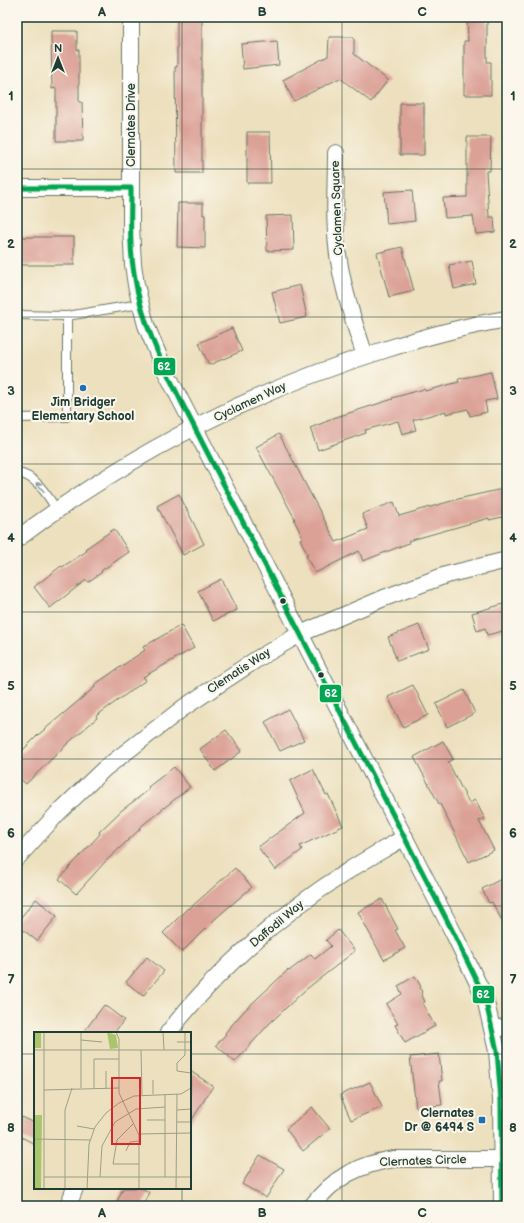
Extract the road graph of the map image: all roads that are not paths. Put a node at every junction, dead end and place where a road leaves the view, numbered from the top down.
1 (131, 17) edge
2 (336, 153) dead end
3 (17, 188) edge
4 (131, 188) junction
5 (140, 304) junction
6 (17, 316) edge
7 (67, 316) junction
8 (507, 319) edge
9 (365, 356) junction
10 (17, 418) edge
11 (195, 428) junction
12 (17, 473) edge
13 (57, 510) junction
14 (17, 539) edge
15 (507, 560) edge
16 (300, 634) junction
17 (405, 837) junction
18 (17, 858) edge
19 (500, 1028) edge
20 (169, 1032) edge
21 (501, 1159) junction
22 (75, 1189) edge
23 (68, 1206) edge
24 (312, 1206) edge
25 (502, 1206) edge

1 - 4 street, Clernates Drive
2 - 9 street, Cyclamen Square
3 - 4 street
4 - 5 street, Clernates Drive
5 - 7 lane
5 - 11 street, Clernates Drive
6 - 7 lane
7 - 10 lane
8 - 9 street, Cyclamen Way
9 - 11 street, Cyclamen Way
11 - 13 street, Cyclamen Way
11 - 16 street, Clernates Drive
13 -> 12 lane
13 - 14 street, Cyclamen Way
15 - 16 street, Clematis Way
16 - 17 street, Clernates Drive
16 - 18 street, Clematis Way
17 - 19 street, Clernates Drive
17 - 20 street, Daffodil Way
19 - 21 street, Clernates Drive
21 - 24 street, Clernates Circle
21 - 25 street, Clernates Drive
22 - 23 street

